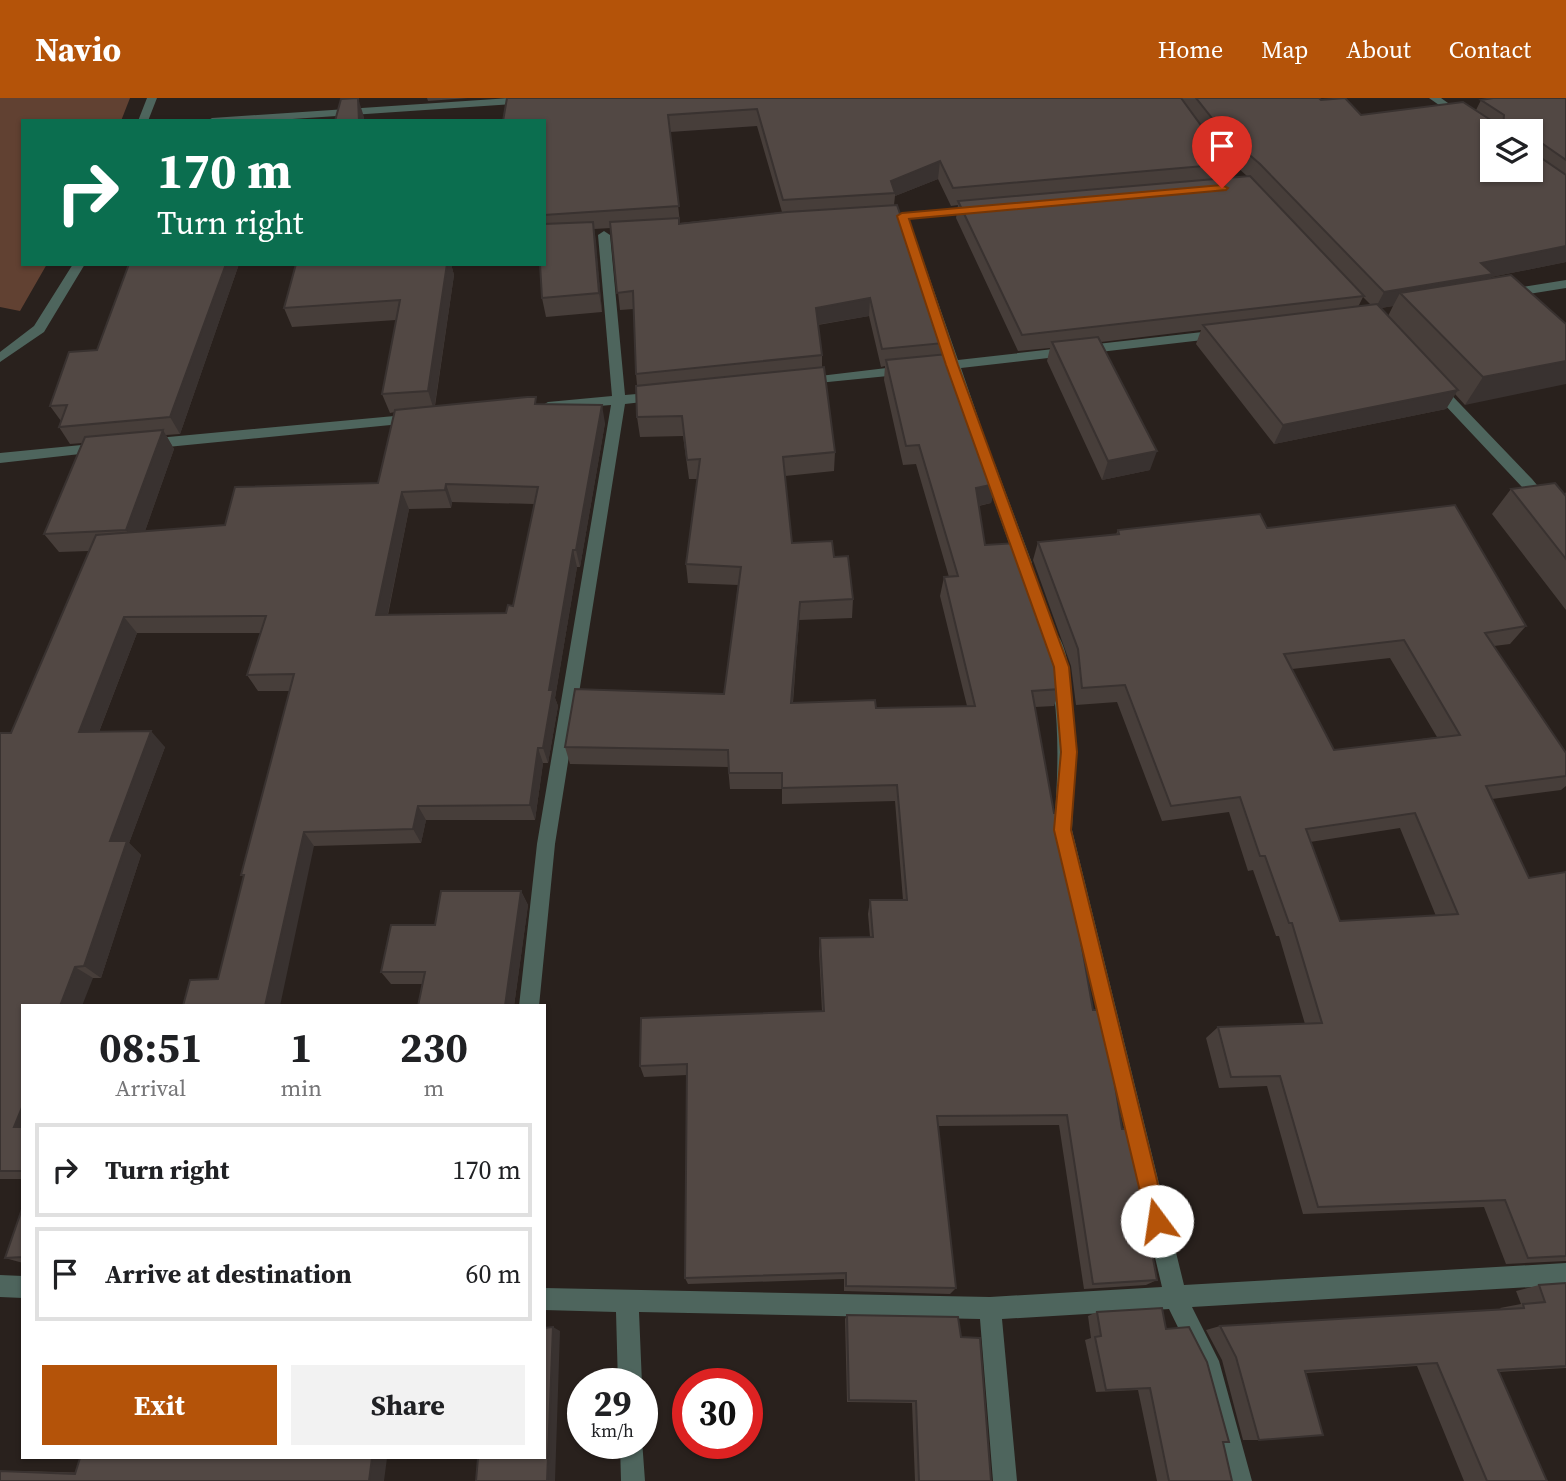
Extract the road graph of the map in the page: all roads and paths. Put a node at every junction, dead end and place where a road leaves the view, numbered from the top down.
1 (152, 98) edge
2 (557, 98) edge
3 (1434, 98) edge
4 (145, 119) edge
5 (242, 119) edge
6 (1480, 131) edge
7 (986, 209) edge
8 (902, 216) junction
9 (875, 218) edge
10 (605, 235) edge
11 (81, 266) edge
12 (1566, 284) edge
13 (1487, 297) edge
14 (1230, 333) edge
15 (0, 358) edge
16 (952, 365) junction
17 (1425, 376) edge
18 (792, 383) edge
19 (672, 395) edge
20 (619, 400) junction
21 (536, 407) edge
22 (425, 418) edge
23 (0, 458) edge
24 (1566, 530) edge
25 (1030, 579) edge
26 (1043, 617) edge
27 (529, 1004) edge
28 (1566, 1275) edge
29 (0, 1286) edge
30 (21, 1287) edge
31 (546, 1299) edge
32 (1176, 1299) junction
33 (627, 1302) junction
34 (990, 1308) junction
35 (629, 1368) edge
36 (633, 1459) edge
37 (634, 1481) edge
38 (1005, 1481) edge
39 (1240, 1481) edge

1 - 4 street
2 - 5 street
3 - 6 street
7 - 8 street
8 - 9 street
8 - 16 street
10 - 20 street
11 - 15 street
12 - 13 street
14 - 16 street
16 - 18 street
16 - 25 street
17 - 24 street
19 - 20 street
20 - 21 street
20 - 27 street
22 - 23 street
26 - 32 street
28 - 32 street
29 - 30 street
31 - 33 street
32 - 34 street
32 - 39 street
33 - 34 street
33 - 35 street
34 - 38 street
36 - 37 street

